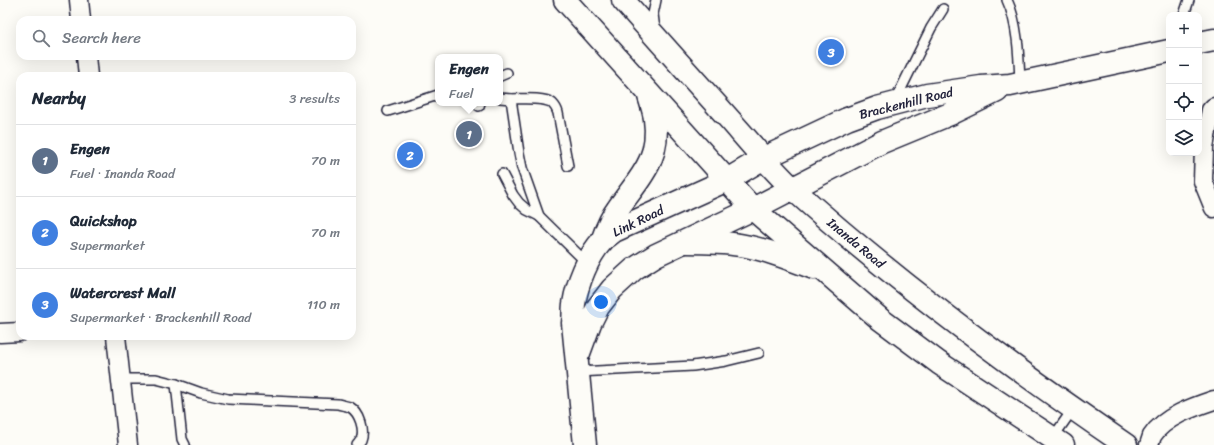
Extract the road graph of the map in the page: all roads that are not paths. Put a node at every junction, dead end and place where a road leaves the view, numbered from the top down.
1 (79, 0) edge
2 (565, 0) edge
3 (623, 0) edge
4 (656, 0) edge
5 (1007, 0) edge
6 (1189, 0) edge
7 (943, 9) dead end
8 (1185, 12) edge
9 (81, 16) edge
10 (656, 37) junction
11 (1214, 40) edge
12 (1202, 42) edge
13 (1166, 52) edge
14 (86, 60) edge
15 (88, 72) edge
16 (1015, 84) junction
17 (649, 94) junction
18 (435, 96) edge
19 (503, 98) edge
20 (510, 99) junction
21 (893, 104) junction
22 (1214, 107) edge
23 (388, 111) dead end
24 (764, 158) junction
25 (568, 166) dead end
26 (502, 174) dead end
27 (727, 180) junction
28 (792, 188) junction
29 (753, 208) junction
30 (1214, 208) edge
31 (539, 216) junction
32 (602, 241) junction
33 (683, 242) junction
34 (587, 263) junction
35 (830, 275) junction
36 (612, 289) junction
37 (16, 332) edge
38 (0, 333) edge
39 (116, 340) edge
40 (759, 353) dead end
41 (577, 365) junction
42 (120, 379) junction
43 (176, 384) junction
44 (1214, 400) edge
45 (1073, 409) junction
46 (1054, 443) edge
47 (128, 445) edge
48 (186, 445) edge
49 (357, 445) edge
50 (585, 445) edge
51 (1126, 445) edge
52 (1149, 445) edge

1 - 9 street
2 - 17 main road
3 - 10 main road, Inanda Road
4 - 10 lane
5 - 16 lane
6 - 8 lane
7 - 21 lane
10 - 24 main road, Inanda Road
11 - 12 main road
13 - 16 main road, Brackenhill Road
14 - 15 street
16 - 21 main road, Brackenhill Road
16 - 28 main road, Brackenhill Road
17 - 27 main road
17 - 32 main road
18 - 23 lane
19 - 20 lane
20 - 25 lane
20 - 31 lane
21 - 24 main road, Brackenhill Road
22 - 30 street
24 - 27 main road, Link Road
24 - 28 main road, Inanda Road
26 - 31 lane
27 - 29 main road
27 - 32 main road, Link Road
28 - 29 main road, Link Road
28 - 45 main road, Inanda Road
29 - 33 main road, Link Road
29 - 35 main road
31 - 34 lane
32 - 34 main road, Link Road
33 - 35 main road
33 - 36 main road, Link Road
34 - 36 main road
34 - 41 main road, Link Road
35 - 46 main road
36 - 41 main road, Link Road
37 - 38 street
39 - 42 street
40 - 41 lane
41 - 50 main road, Link Road
42 - 43 lane
42 - 47 street
43 - 48 lane
43 - 49 lane
44 - 52 street
45 - 46 lane
45 - 51 main road, Inanda Road

